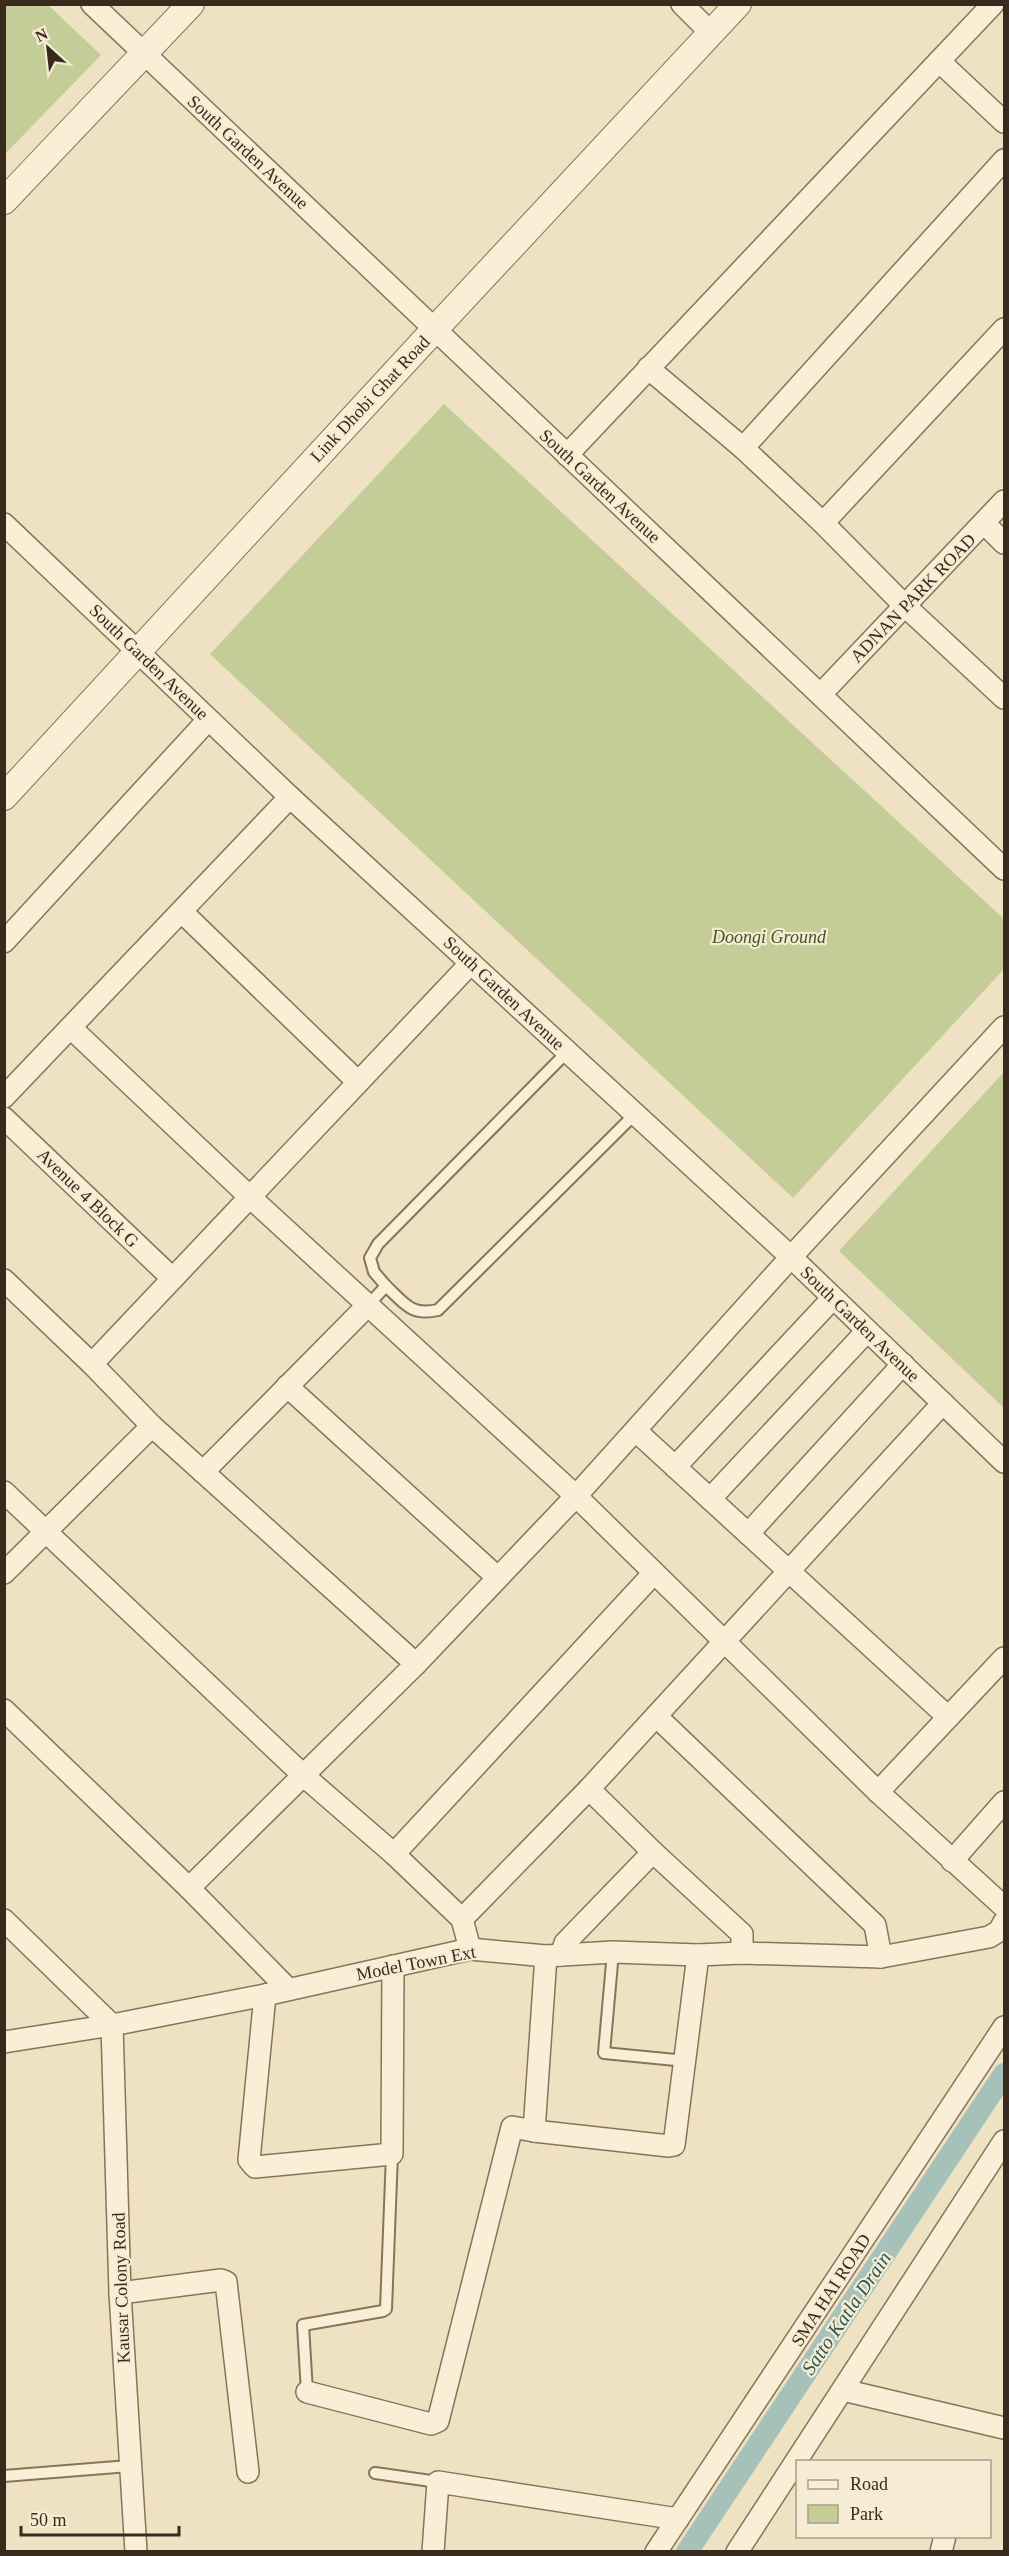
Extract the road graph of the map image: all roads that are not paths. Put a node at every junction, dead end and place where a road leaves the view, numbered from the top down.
1 (92, 4) edge
2 (191, 4) edge
3 (682, 4) edge
4 (738, 4) edge
5 (993, 4) edge
6 (711, 33) junction
7 (145, 54) junction
8 (939, 61) junction
9 (1005, 122) edge
10 (1005, 160) edge
11 (4, 201) edge
12 (435, 329) junction
13 (1005, 329) edge
14 (648, 368) junction
15 (743, 448) junction
16 (567, 455) junction
17 (1005, 501) edge
18 (823, 523) junction
19 (984, 523) junction
20 (4, 524) edge
21 (1005, 543) edge
22 (904, 605) junction
23 (139, 651) junction
24 (821, 694) junction
25 (1005, 698) edge
26 (208, 720) junction
27 (4, 797) edge
28 (290, 797) junction
29 (1005, 869) edge
30 (182, 912) junction
31 (4, 942) edge
32 (471, 963) junction
33 (1005, 1027) edge
34 (71, 1028) junction
35 (567, 1052) junction
36 (358, 1082) junction
37 (4, 1096) edge
38 (635, 1114) junction
39 (4, 1118) edge
40 (250, 1197) junction
41 (791, 1257) junction
42 (172, 1278) junction
43 (4, 1280) edge
44 (386, 1286) junction
45 (833, 1298) junction
46 (368, 1305) junction
47 (867, 1331) junction
48 (92, 1364) junction
49 (903, 1364) junction
50 (287, 1386) junction
51 (943, 1403) junction
52 (152, 1426) junction
53 (636, 1431) junction
54 (1005, 1462) edge
55 (675, 1467) junction
56 (203, 1472) junction
57 (4, 1492) edge
58 (576, 1496) junction
59 (710, 1499) junction
60 (45, 1532) junction
61 (748, 1534) junction
62 (787, 1571) junction
63 (4, 1573) edge
64 (654, 1573) junction
65 (497, 1577) junction
66 (722, 1641) junction
67 (1005, 1658) edge
68 (416, 1664) junction
69 (4, 1710) edge
70 (656, 1716) junction
71 (948, 1717) junction
72 (304, 1776) junction
73 (590, 1789) junction
74 (878, 1792) junction
75 (1005, 1802) edge
76 (653, 1852) junction
77 (394, 1854) junction
78 (952, 1861) junction
79 (189, 1888) junction
80 (1005, 1907) edge
81 (462, 1919) junction
82 (4, 1920) edge
83 (1005, 1922) edge
84 (470, 1949) junction
85 (613, 1952) junction
86 (742, 1953) junction
87 (698, 1955) junction
88 (553, 1956) junction
89 (881, 1957) junction
90 (393, 1966) junction
91 (288, 1989) junction
92 (265, 1995) junction
93 (112, 2025) junction
94 (1005, 2027) edge
95 (4, 2042) edge
96 (686, 2061) junction
97 (534, 2131) junction
98 (1005, 2141) edge
99 (392, 2154) junction
100 (120, 2293) junction
101 (843, 2390) junction
102 (308, 2392) joint
103 (1005, 2428) edge
104 (797, 2460) edge
105 (796, 2462) edge
106 (129, 2466) junction
107 (248, 2472) dead end
108 (375, 2473) dead end
109 (4, 2476) edge
110 (438, 2482) junction
111 (678, 2519) junction
112 (136, 2552) edge
113 (433, 2552) edge
114 (657, 2552) edge
115 (737, 2552) edge

1 - 7 street, South Garden Avenue
2 - 7 street
3 - 6 street
4 - 6 street, Link Dhobi Ghat Road
5 - 8 street
6 - 12 street, Link Dhobi Ghat Road
7 - 11 street
7 - 12 street, South Garden Avenue
8 - 9 street
8 - 14 street
10 - 15 street
12 - 16 street, South Garden Avenue
12 - 23 street, Link Dhobi Ghat Road
13 - 18 street
14 - 15 street
14 - 16 street
15 - 18 street
16 - 24 street, South Garden Avenue
17 - 19 street, ADNAN PARK ROAD
18 - 22 street
19 - 21 street
19 - 22 street, ADNAN PARK ROAD
20 - 23 street, South Garden Avenue
22 - 24 street, ADNAN PARK ROAD
22 - 25 street
23 - 26 street, South Garden Avenue
23 - 27 street, Link Dhobi Ghat Road
24 - 29 street, South Garden Avenue
26 - 28 street, South Garden Avenue
26 - 31 street
28 - 30 street
28 - 32 street, South Garden Avenue
30 - 34 street
30 - 36 street
32 - 35 street, South Garden Avenue
32 - 36 street
33 - 41 street
34 - 37 street
34 - 40 street
35 - 38 street, South Garden Avenue
35 - 44 lane
36 - 40 street
38 - 41 street, South Garden Avenue
38 - 44 lane
39 - 42 street, Avenue 4 Block G
40 - 42 street
40 - 46 street
41 - 45 street, South Garden Avenue
41 - 53 street
42 - 48 street
43 - 48 street
44 - 46 lane
45 - 47 street, South Garden Avenue
45 - 55 street
46 - 50 street
46 - 58 street
47 - 49 street, South Garden Avenue
47 - 59 street
48 - 52 street
49 - 51 street, South Garden Avenue
49 - 61 street
50 - 56 street
50 - 65 street
51 - 54 street, South Garden Avenue
51 - 62 street
52 - 56 street
52 - 60 street
53 - 55 street
53 - 58 street
55 - 59 street
56 - 68 street
57 - 60 street
58 - 64 street
58 - 65 street
59 - 61 street
60 - 63 street
60 - 72 street
61 - 62 street
62 - 66 street
62 - 71 street
64 - 66 street
64 - 77 street
65 - 68 street
66 - 70 street
66 - 74 street
67 - 71 street
68 - 72 street
69 - 79 street
70 - 73 street
70 - 89 street
71 - 74 street
72 - 77 street
72 - 79 street
73 - 76 street
73 - 81 street
74 - 78 street
75 - 78 street
76 - 86 street
76 - 88 street
77 - 81 street
78 - 80 street
79 - 91 street
81 - 84 street
82 - 93 street
83 - 89 street, Model Town Ext
84 - 88 street, Model Town Ext
84 - 90 street, Model Town Ext
85 - 87 street, Model Town Ext
85 - 88 street, Model Town Ext
85 - 96 lane
86 - 87 street, Model Town Ext
86 - 89 street, Model Town Ext
87 - 96 street
88 - 97 street
90 - 91 street, Model Town Ext
90 - 99 street
91 - 92 street, Model Town Ext
92 - 93 street, Model Town Ext
92 - 99 street
93 - 95 street, Model Town Ext
93 - 100 street, Kausar Colony Road
94 - 111 street, SMA HAI ROAD
96 - 97 street
97 - 102 street
98 - 101 street
99 - 102 lane
100 - 106 street, Kausar Colony Road
100 - 107 street
101 - 103 street
101 - 104 street
105 - 115 street
106 - 109 lane
106 - 112 street, Kausar Colony Road
108 - 110 lane
110 - 111 street
110 - 113 street
111 - 114 street, SMA HAI ROAD

